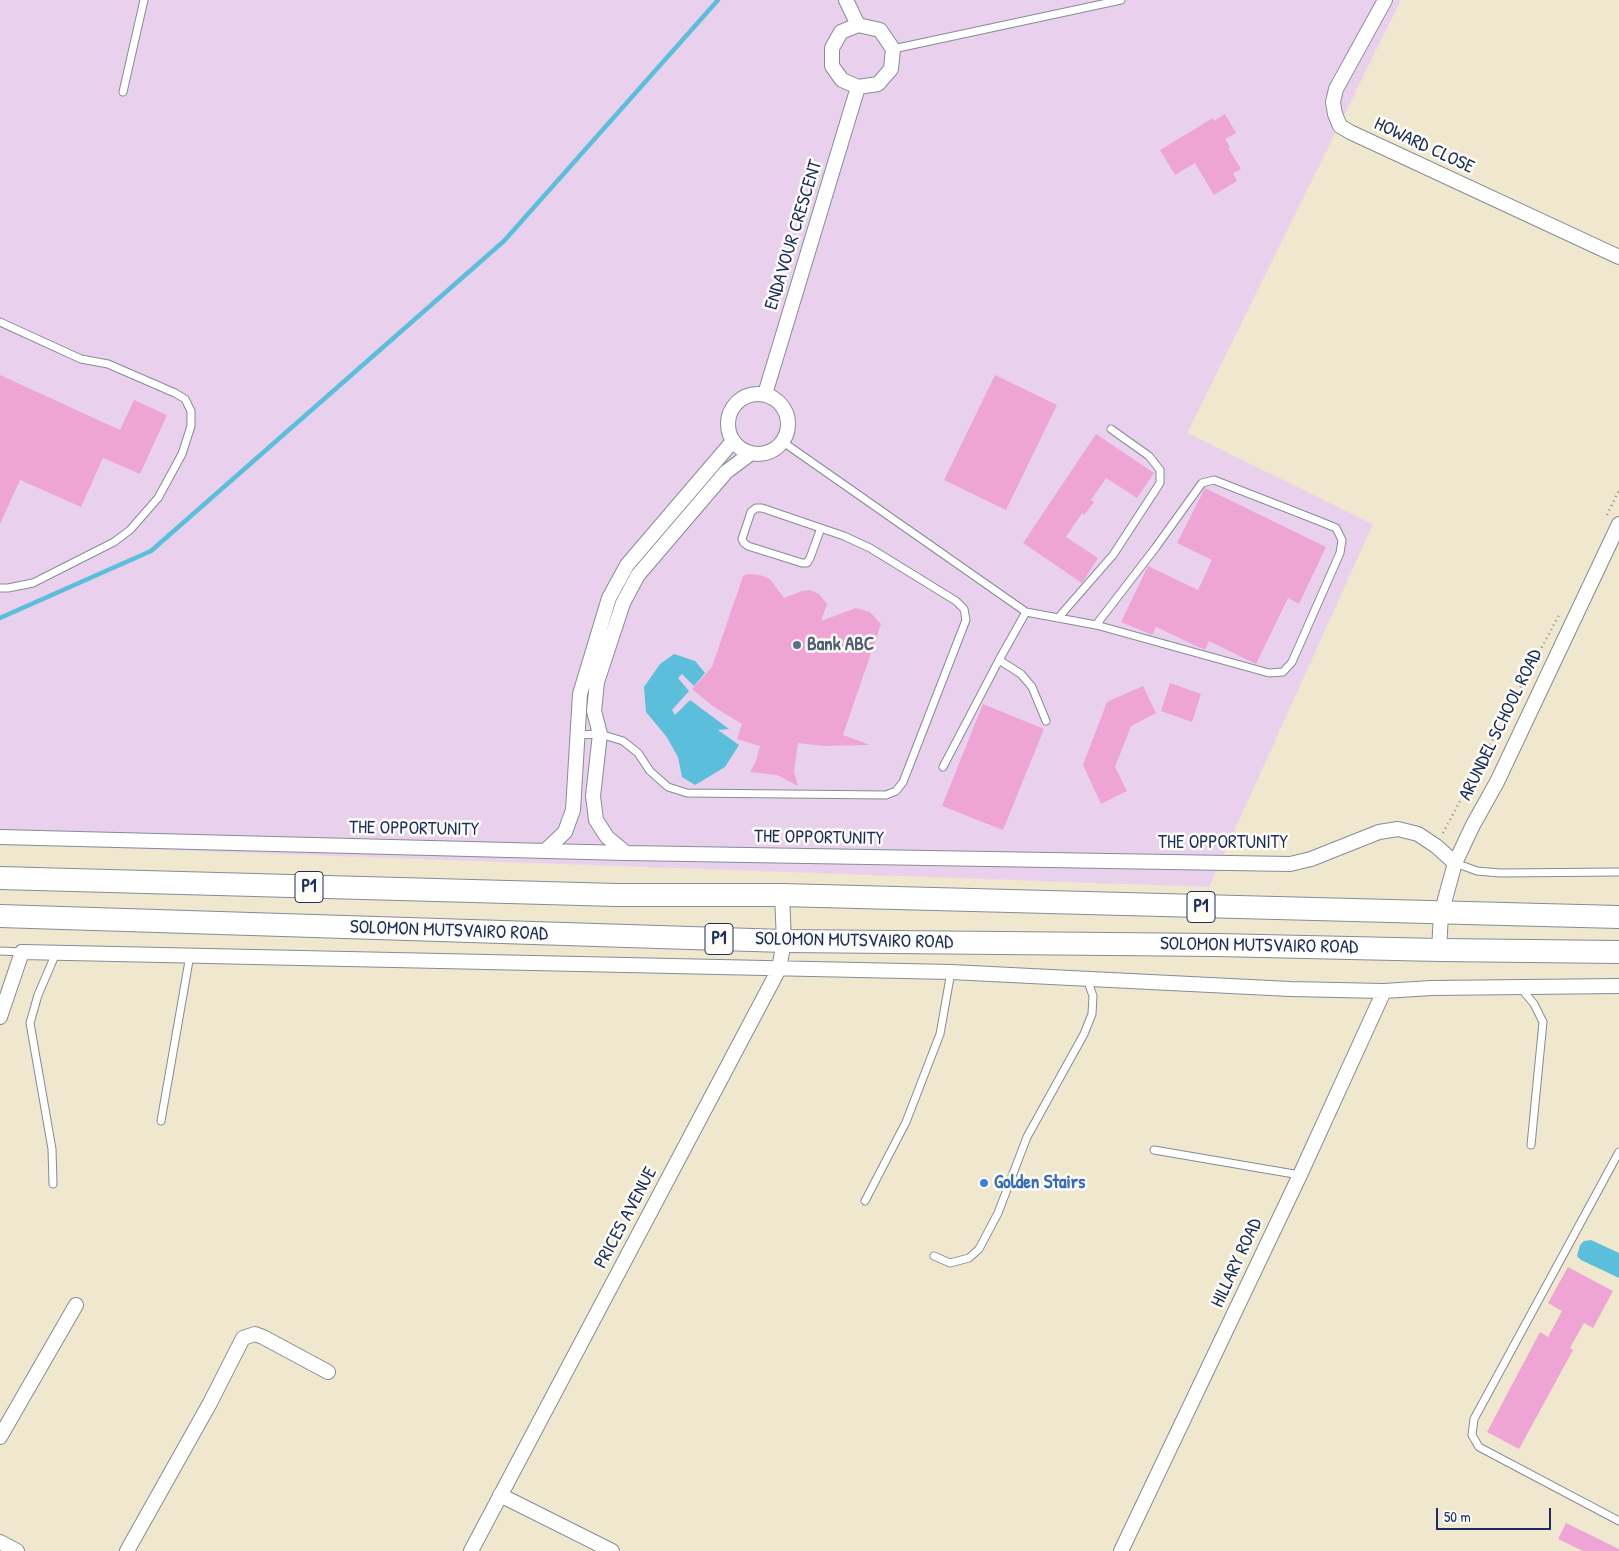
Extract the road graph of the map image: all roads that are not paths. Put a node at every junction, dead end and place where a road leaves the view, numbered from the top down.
1 (144, 0) edge
2 (846, 0) edge
3 (1121, 0) edge
4 (1385, 0) edge
5 (858, 25) junction
6 (893, 49) junction
7 (858, 87) junction
8 (123, 92) dead end
9 (1619, 257) edge
10 (0, 322) edge
11 (765, 394) junction
12 (1111, 429) dead end
13 (733, 441) junction
14 (784, 442) junction
15 (750, 454) junction
16 (1619, 524) edge
17 (821, 528) junction
18 (0, 588) edge
19 (1026, 612) junction
20 (1058, 618) junction
21 (1096, 624) junction
22 (998, 660) junction
23 (1046, 721) dead end
24 (600, 734) junction
25 (578, 735) junction
26 (943, 767) dead end
27 (0, 837) edge
28 (545, 851) junction
29 (626, 853) junction
30 (1455, 862) junction
31 (1619, 872) edge
32 (0, 878) edge
33 (782, 895) junction
34 (1441, 914) junction
35 (0, 916) edge
36 (1619, 917) edge
37 (784, 941) junction
38 (1439, 950) junction
39 (0, 951) edge
40 (22, 952) junction
41 (1619, 952) edge
42 (56, 953) junction
43 (190, 955) junction
44 (780, 969) junction
45 (951, 972) junction
46 (1087, 979) junction
47 (1619, 986) edge
48 (1520, 987) junction
49 (1384, 990) junction
50 (0, 1017) edge
51 (162, 1121) dead end
52 (1531, 1145) dead end
53 (1154, 1150) dead end
54 (1619, 1152) edge
55 (1300, 1175) junction
56 (53, 1184) dead end
57 (865, 1201) dead end
58 (934, 1256) dead end
59 (76, 1305) dead end
60 (328, 1372) dead end
61 (0, 1437) edge
62 (500, 1495) junction
63 (1619, 1520) edge
64 (0, 1542) edge
65 (18, 1551) edge
66 (127, 1551) edge
67 (471, 1551) edge
68 (612, 1551) edge
69 (1121, 1551) edge

1 - 8 lane
2 - 5 street
3 - 6 lane
4 - 9 street, HOWARD CLOSE
5 - 6 street
5 - 7 street
6 - 7 street
7 - 11 street, ENDAVOUR CRESCENT
10 - 18 lane
11 - 13 street
11 - 14 street
12 - 20 lane
13 - 15 street
13 - 25 street
14 - 15 street
14 - 19 lane
15 - 24 street
16 - 30 street, ARUNDEL SCHOOL ROAD
17 - 17 lane
17 - 24 lane
19 - 20 lane
19 - 22 lane
20 - 21 lane
21 - 21 lane
22 - 23 lane
22 - 26 lane
24 - 25 lane
24 - 29 street
25 - 28 street
27 - 28 street, THE OPPORTUNITY
28 - 29 street, THE OPPORTUNITY
29 - 30 street, THE OPPORTUNITY
30 - 31 lane, THE OPPORTUNITY
30 - 34 street, ARUNDEL SCHOOL ROAD
32 - 33 highway, P1
33 - 34 highway, P1
33 - 37 street, PRICES AVENUE
34 - 36 highway, P1
34 - 38 street, ARUNDEL SCHOOL ROAD
35 - 37 highway, SOLOMON MUTSVAIRO ROAD / P1
37 - 38 highway, SOLOMON MUTSVAIRO ROAD / P1
37 - 44 street, PRICES AVENUE
38 - 41 highway, SOLOMON MUTSVAIRO ROAD / P1
39 - 40 lane
40 - 42 street
40 - 50 street
42 - 43 street
42 - 56 lane
43 - 44 street
43 - 51 lane
44 - 45 street
44 - 62 street, PRICES AVENUE
45 - 46 street
45 - 57 lane
46 - 49 street
46 - 58 lane
47 - 48 street
48 - 49 street
48 - 52 lane
49 - 55 street, HILLARY ROAD
53 - 55 lane
54 - 63 lane
55 - 69 street, HILLARY ROAD
59 - 61 street
60 - 66 street
62 - 67 street, PRICES AVENUE
62 - 68 street
64 - 65 street

